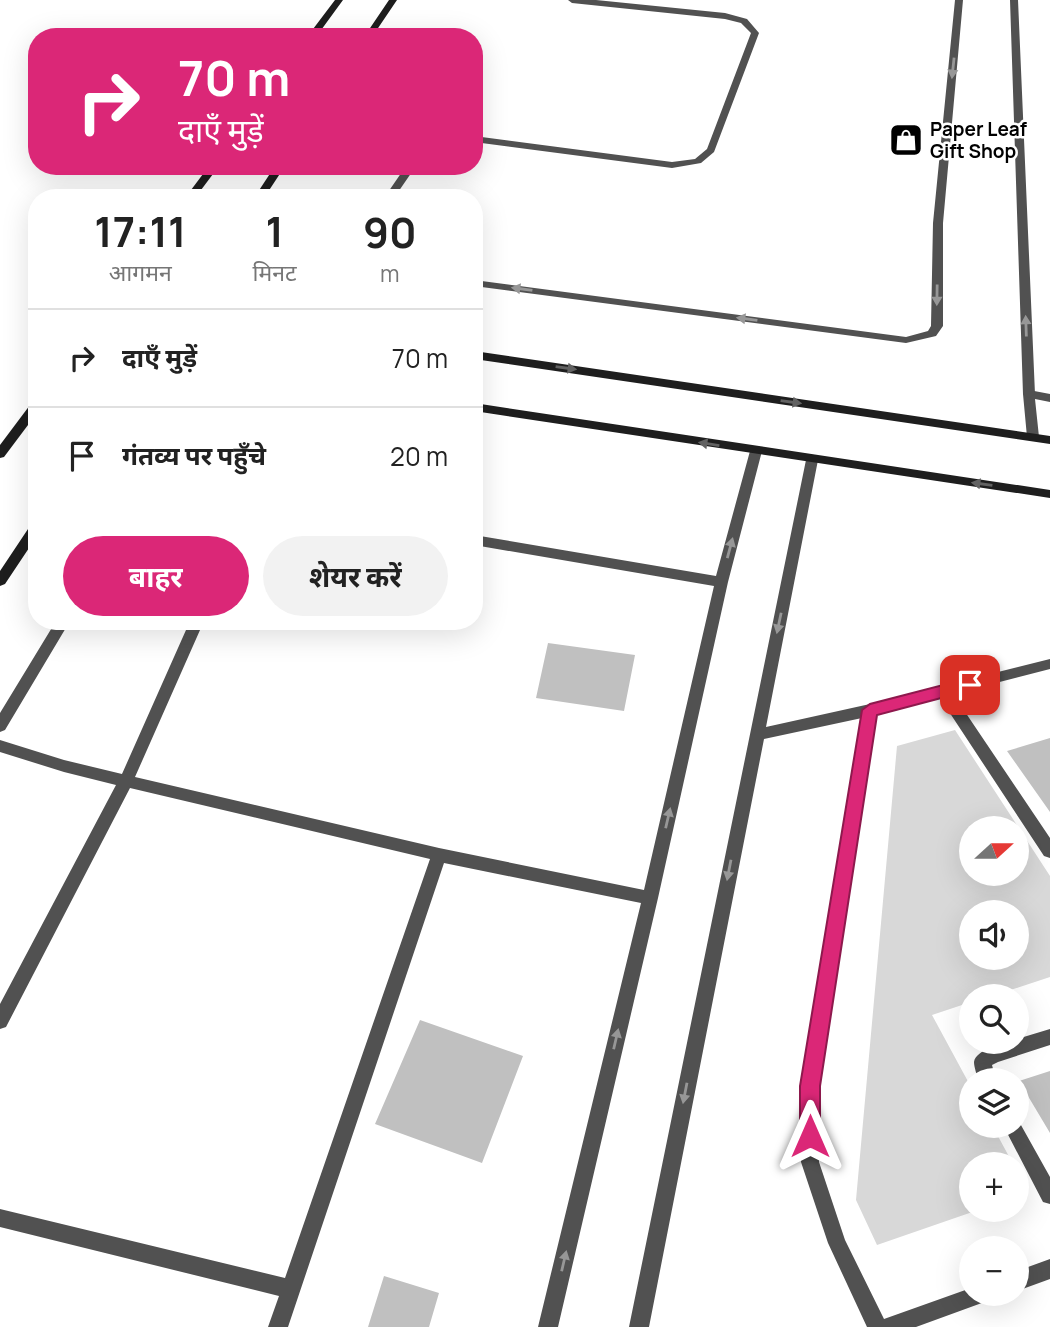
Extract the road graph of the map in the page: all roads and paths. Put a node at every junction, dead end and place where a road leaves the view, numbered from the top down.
1 (339, 0) edge
2 (393, 0) edge
3 (572, 0) edge
4 (959, 0) edge
5 (1014, 0) edge
6 (318, 28) edge
7 (374, 28) edge
8 (483, 140) edge
9 (483, 284) edge
10 (483, 356) edge
11 (1029, 394) junction
12 (1050, 398) edge
13 (483, 408) edge
14 (28, 416) edge
15 (1032, 438) junction
16 (1050, 440) edge
17 (756, 451) junction
18 (0, 454) edge
19 (812, 460) junction
20 (1050, 494) edge
21 (28, 539) edge
22 (483, 542) edge
23 (0, 581) edge
24 (721, 582) junction
25 (58, 630) edge
26 (193, 630) edge
27 (1050, 664) edge
28 (943, 691) junction
29 (870, 710) junction
30 (0, 726) edge
31 (756, 735) junction
32 (0, 746) edge
33 (125, 781) junction
34 (1050, 851) edge
35 (439, 855) junction
36 (650, 898) junction
37 (0, 1021) edge
38 (1050, 1037) edge
39 (984, 1068) edge
40 (1019, 1138) edge
41 (1050, 1195) edge
42 (0, 1218) edge
43 (1050, 1269) edge
44 (1029, 1277) edge
45 (289, 1289) junction
46 (959, 1302) edge
47 (278, 1327) edge
48 (548, 1327) edge
49 (639, 1327) edge
50 (877, 1327) edge
51 (889, 1327) edge

1 - 6 street
2 - 7 street
3 - 8 street
4 -> 9 street
11 -> 5 street
10 -> 15 street
11 - 12 street
11 - 15 street
17 -> 13 street
14 - 18 street
15 - 16 street
17 - 19 street
24 -> 17 street
20 -> 19 street
19 -> 31 street
21 - 23 street
22 - 24 street
36 -> 24 street
25 - 30 street
26 - 33 street
27 - 28 street
28 - 29 street
28 - 34 street
29 - 31 street
29 - 50 street
31 -> 49 street
32 - 33 street
33 - 35 street
33 - 37 street
35 - 36 street
35 - 45 street
48 -> 36 street
38 - 39 street
40 - 41 street
42 - 45 street
43 - 44 street
45 - 47 street
46 - 51 street

